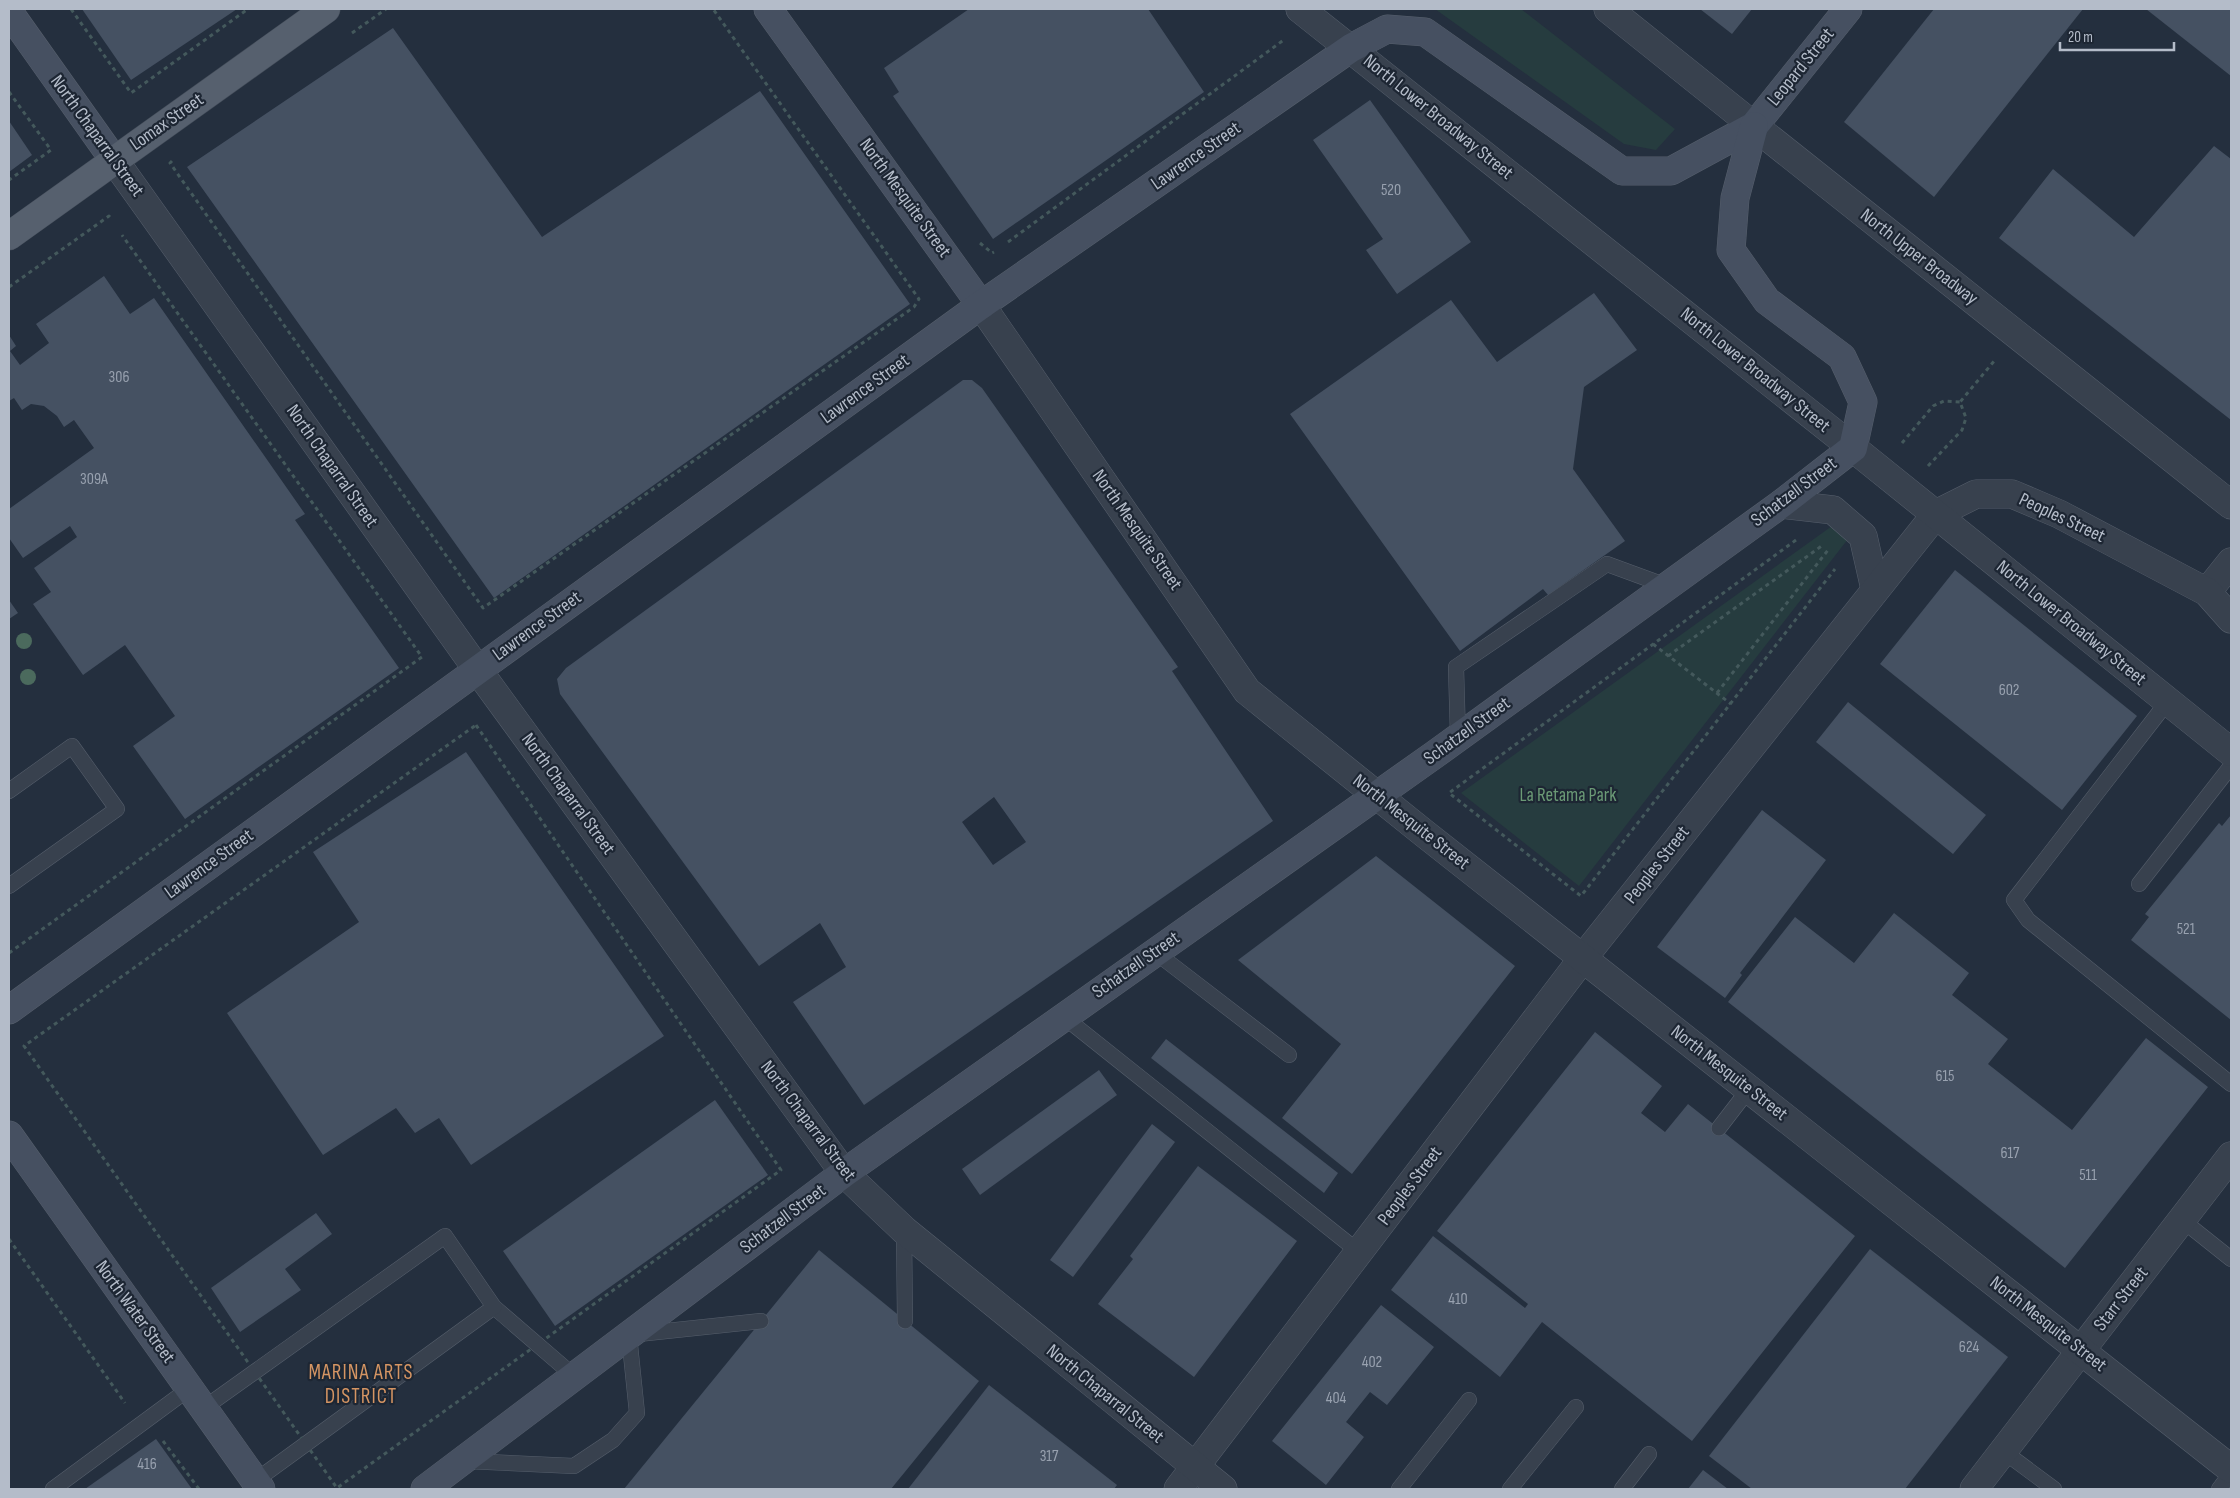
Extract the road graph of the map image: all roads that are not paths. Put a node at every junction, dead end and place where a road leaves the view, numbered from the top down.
1 (326, 9) edge
2 (768, 9) edge
3 (1300, 9) edge
4 (1608, 9) edge
5 (1848, 9) edge
6 (9, 12) edge
7 (1351, 48) junction
8 (1754, 126) junction
9 (114, 160) junction
10 (9, 236) edge
11 (981, 305) junction
12 (1852, 448) junction
13 (1781, 504) junction
14 (2231, 505) edge
15 (1936, 514) junction
16 (2231, 562) edge
17 (1667, 586) junction
18 (1875, 589) junction
19 (2207, 592) junction
20 (2231, 618) edge
21 (477, 669) junction
22 (2168, 701) junction
23 (1458, 738) junction
24 (2231, 752) edge
25 (2231, 766) edge
26 (9, 791) edge
27 (1377, 795) junction
28 (2139, 884) dead end
29 (9, 886) edge
30 (1156, 952) junction
31 (1584, 958) junction
32 (9, 1010) edge
33 (1064, 1017) junction
34 (1289, 1055) dead end
35 (2231, 1084) edge
36 (1749, 1088) junction
37 (1719, 1128) dead end
38 (9, 1134) edge
39 (2231, 1156) edge
40 (844, 1173) junction
41 (2182, 1220) junction
42 (904, 1230) junction
43 (1359, 1252) junction
44 (2231, 1259) edge
45 (494, 1307) junction
46 (761, 1321) dead end
47 (905, 1321) dead end
48 (629, 1335) junction
49 (2082, 1350) junction
50 (574, 1376) junction
51 (197, 1398) junction
52 (1468, 1400) dead end
53 (1576, 1407) dead end
54 (2004, 1451) junction
55 (1649, 1454) dead end
56 (462, 1461) junction
57 (1195, 1468) junction
58 (2231, 1468) edge
59 (2231, 1473) edge
60 (258, 1485) edge
61 (53, 1489) edge
62 (425, 1489) edge
63 (1178, 1489) edge
64 (1223, 1489) edge
65 (1399, 1489) edge
66 (1510, 1489) edge
67 (1622, 1489) edge
68 (1974, 1489) edge
69 (2054, 1489) edge
70 (2218, 1489) edge

1 - 9 main road, Lomax Street
2 - 11 main road, North Mesquite Street
3 - 7 street, North Lower Broadway Street
4 - 8 street, North Upper Broadway
5 - 8 main road, Leopard Street
6 - 9 main road, North Chaparral Street
7 - 8 main road, Lawrence Street
7 - 11 main road, Lawrence Street
7 - 12 street, North Lower Broadway Street
8 - 12 main road
8 - 14 street, North Upper Broadway
9 - 10 main road, Lomax Street
9 - 21 street, North Chaparral Street
11 - 21 main road, Lawrence Street
11 - 27 street, North Mesquite Street
12 - 13 main road, Schatzell Street
12 - 15 street, North Lower Broadway Street
13 - 17 main road, Schatzell Street
13 - 18 street
15 - 18 street, Peoples Street
15 - 19 street, Peoples Street
15 - 22 street, North Lower Broadway Street
16 - 19 street
17 - 23 main road, Schatzell Street
17 - 23 lane
18 - 31 street, Peoples Street
19 - 20 street, Peoples Street
21 - 32 main road, Lawrence Street
21 - 40 street, North Chaparral Street
22 - 24 street, North Lower Broadway Street
22 - 35 lane
23 - 27 main road, Schatzell Street
25 - 28 lane
26 - 29 lane
27 - 30 main road, Schatzell Street
27 - 31 street, North Mesquite Street
30 - 33 main road, Schatzell Street
30 - 34 lane
31 - 36 street, North Mesquite Street
31 - 43 street, Peoples Street
33 - 40 main road, Schatzell Street
33 - 43 lane
36 - 37 lane
36 - 49 street, North Mesquite Street
38 - 51 main road, North Water Street
39 - 41 street, Starr Street
40 - 42 street, North Chaparral Street
40 - 48 main road, Schatzell Street
41 - 44 lane
41 - 49 street, Starr Street
42 - 47 lane
42 - 57 street, North Chaparral Street
43 - 57 street, Peoples Street
45 - 50 lane
45 - 51 lane
45 - 60 lane
46 - 48 lane
48 - 50 main road, Schatzell Street
48 - 56 lane
49 - 54 street, Starr Street
49 - 58 street, North Mesquite Street
50 - 56 main road, Schatzell Street
51 - 60 main road, North Water Street
51 - 61 lane
52 - 65 lane
53 - 66 lane
54 - 68 street, Starr Street
54 - 69 lane
55 - 67 lane
56 - 62 main road, Schatzell Street
57 - 63 street, Peoples Street
57 - 64 street, North Chaparral Street
59 - 70 lane

